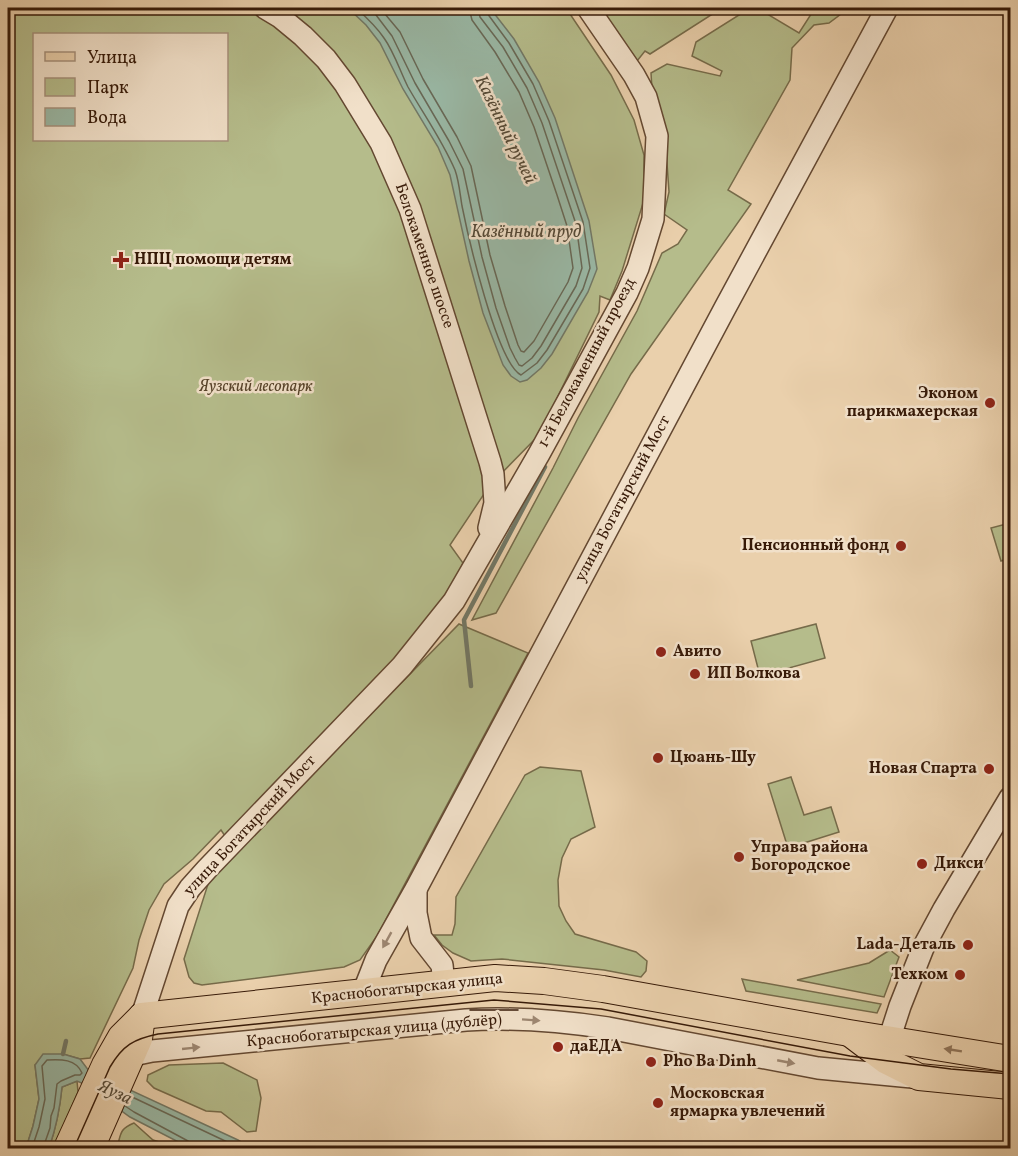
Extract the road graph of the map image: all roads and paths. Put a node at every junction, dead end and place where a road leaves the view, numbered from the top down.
1 (265, 8) edge
2 (588, 8) edge
3 (887, 8) edge
4 (485, 546) junction
5 (1011, 798) edge
6 (416, 889) junction
7 (444, 984) junction
8 (363, 993) junction
9 (142, 1016) junction
10 (887, 1050) junction
11 (1011, 1059) edge
12 (119, 1060) junction
13 (919, 1077) junction
14 (1011, 1086) edge
15 (81, 1144) edge

1 - 4 street, Белокаменное шоссе
2 - 4 street, 1-й Белокаменный проезд
3 - 6 street, улица Богатырский Мост
4 - 9 street, улица Богатырский Мост
5 - 10 street
6 - 7 street
6 -> 8 street, улица Богатырский Мост
7 - 8 main road, Краснобогатырская улица
7 - 10 main road, Краснобогатырская улица
8 - 9 main road, Краснобогатырская улица
9 - 12 main road, улица Богатырский Мост
11 -> 10 main road, Краснобогатырская улица
10 - 13 main road, Краснобогатырская улица
12 -> 13 street, Краснобогатырская улица (дублёр)
12 - 15 main road, улица Богатырский Мост
13 - 14 main road, Краснобогатырская улица

